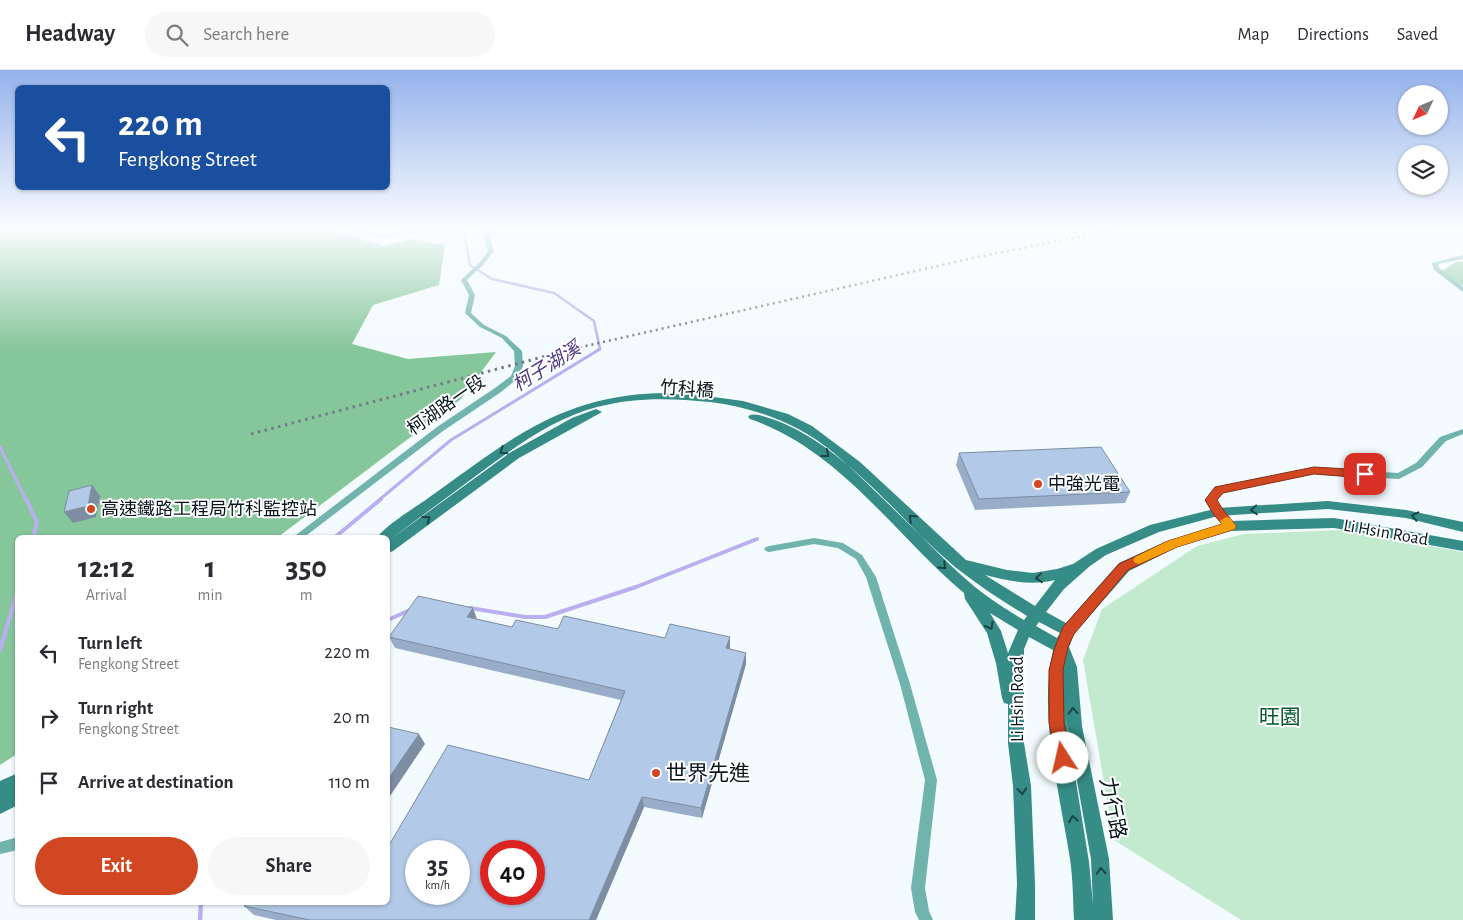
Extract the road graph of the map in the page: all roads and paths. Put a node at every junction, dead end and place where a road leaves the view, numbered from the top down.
1 (475, 270) edge
2 (1437, 270) edge
3 (464, 280) joint
4 (1463, 290) edge
5 (1463, 431) edge
6 (1218, 512) junction
7 (1230, 526) junction
8 (1463, 527) edge
9 (300, 535) edge
10 (387, 535) edge
11 (1463, 546) edge
12 (390, 547) edge
13 (770, 549) dead end
14 (1085, 562) junction
15 (961, 563) junction
16 (963, 585) junction
17 (1036, 614) junction
18 (1026, 628) junction
19 (1065, 639) junction
20 (1016, 743) junction
21 (15, 782) edge
22 (0, 790) edge
23 (15, 798) edge
24 (0, 805) edge
25 (15, 843) edge
26 (0, 848) edge
27 (926, 920) edge
28 (1025, 920) edge
29 (1084, 920) edge
30 (1104, 920) edge

1 - 3 street
2 - 4 street
3 - 9 street, 柯湖路一段
5 - 6 street
6 - 7 street
8 -> 6 street, Li Hsin Road
6 - 14 street, Li Hsin Road
7 - 11 street, Li Hsin Road
7 - 19 street, Li Hsin Road
15 -> 10 street, 竹科橋
12 -> 16 street, 竹科橋
13 - 27 street
14 -> 15 street
14 - 17 street, Li Hsin Road
15 - 17 street, 竹科橋
16 - 18 street
16 -> 20 street
17 - 18 street, Li Hsin Road
17 - 19 street, 竹科橋
18 - 19 street
18 - 20 street, Li Hsin Road
29 -> 19 street, Li Hsin Road
30 -> 19 street, 力行路
20 -> 28 street, Li Hsin Road
21 - 22 street
23 - 24 street
25 - 26 street

